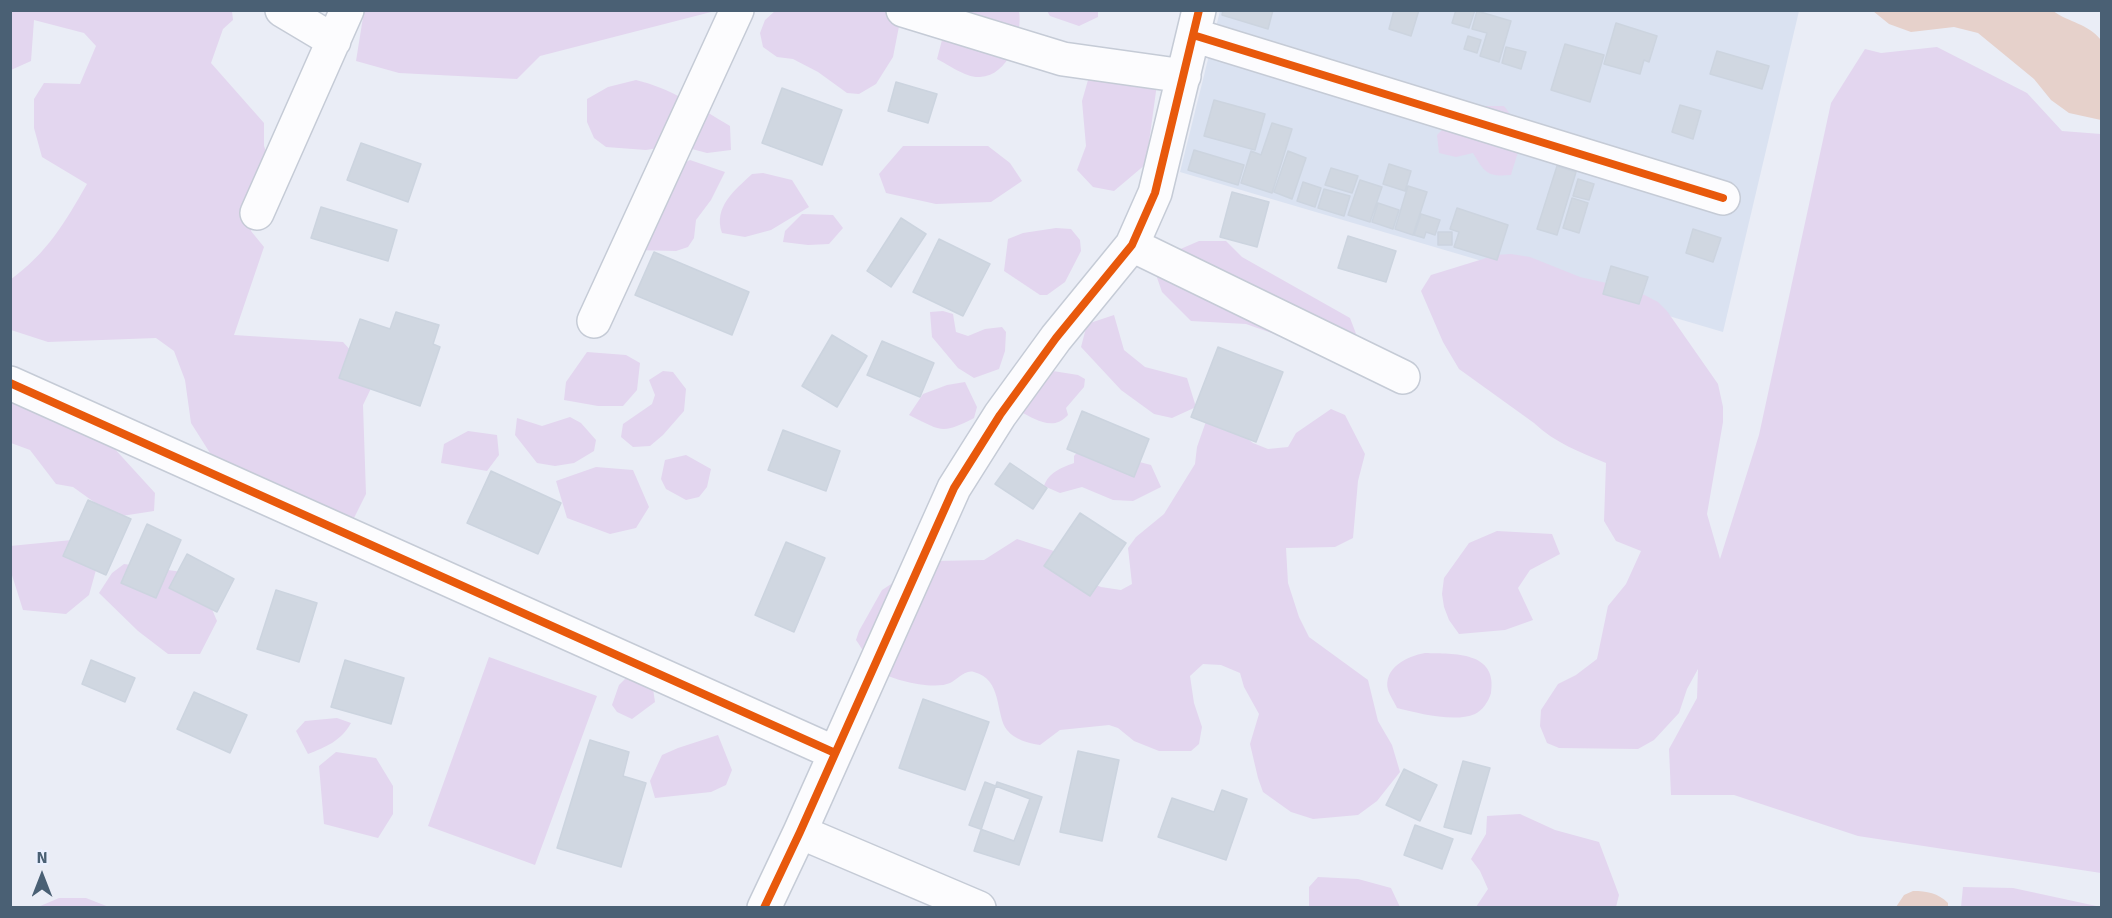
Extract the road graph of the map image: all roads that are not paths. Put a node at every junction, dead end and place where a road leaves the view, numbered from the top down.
1 (282, 10) edge
2 (347, 10) edge
3 (737, 10) edge
4 (903, 10) edge
5 (1196, 23) edge
6 (334, 41) junction
7 (1184, 76) junction
8 (1723, 198) dead end
9 (257, 213) dead end
10 (1132, 245) junction
11 (594, 321) dead end
12 (1403, 376) dead end
13 (10, 382) edge
14 (835, 753) junction
15 (800, 832) junction
16 (764, 908) edge
17 (979, 908) edge

1 - 6 street
2 - 6 street
3 - 11 street
4 - 7 street
5 - 7 street
5 - 8 street
6 - 9 street
7 - 10 street
10 - 12 street
10 - 14 street
13 - 14 street
14 - 15 street
15 - 16 street
15 - 17 street

